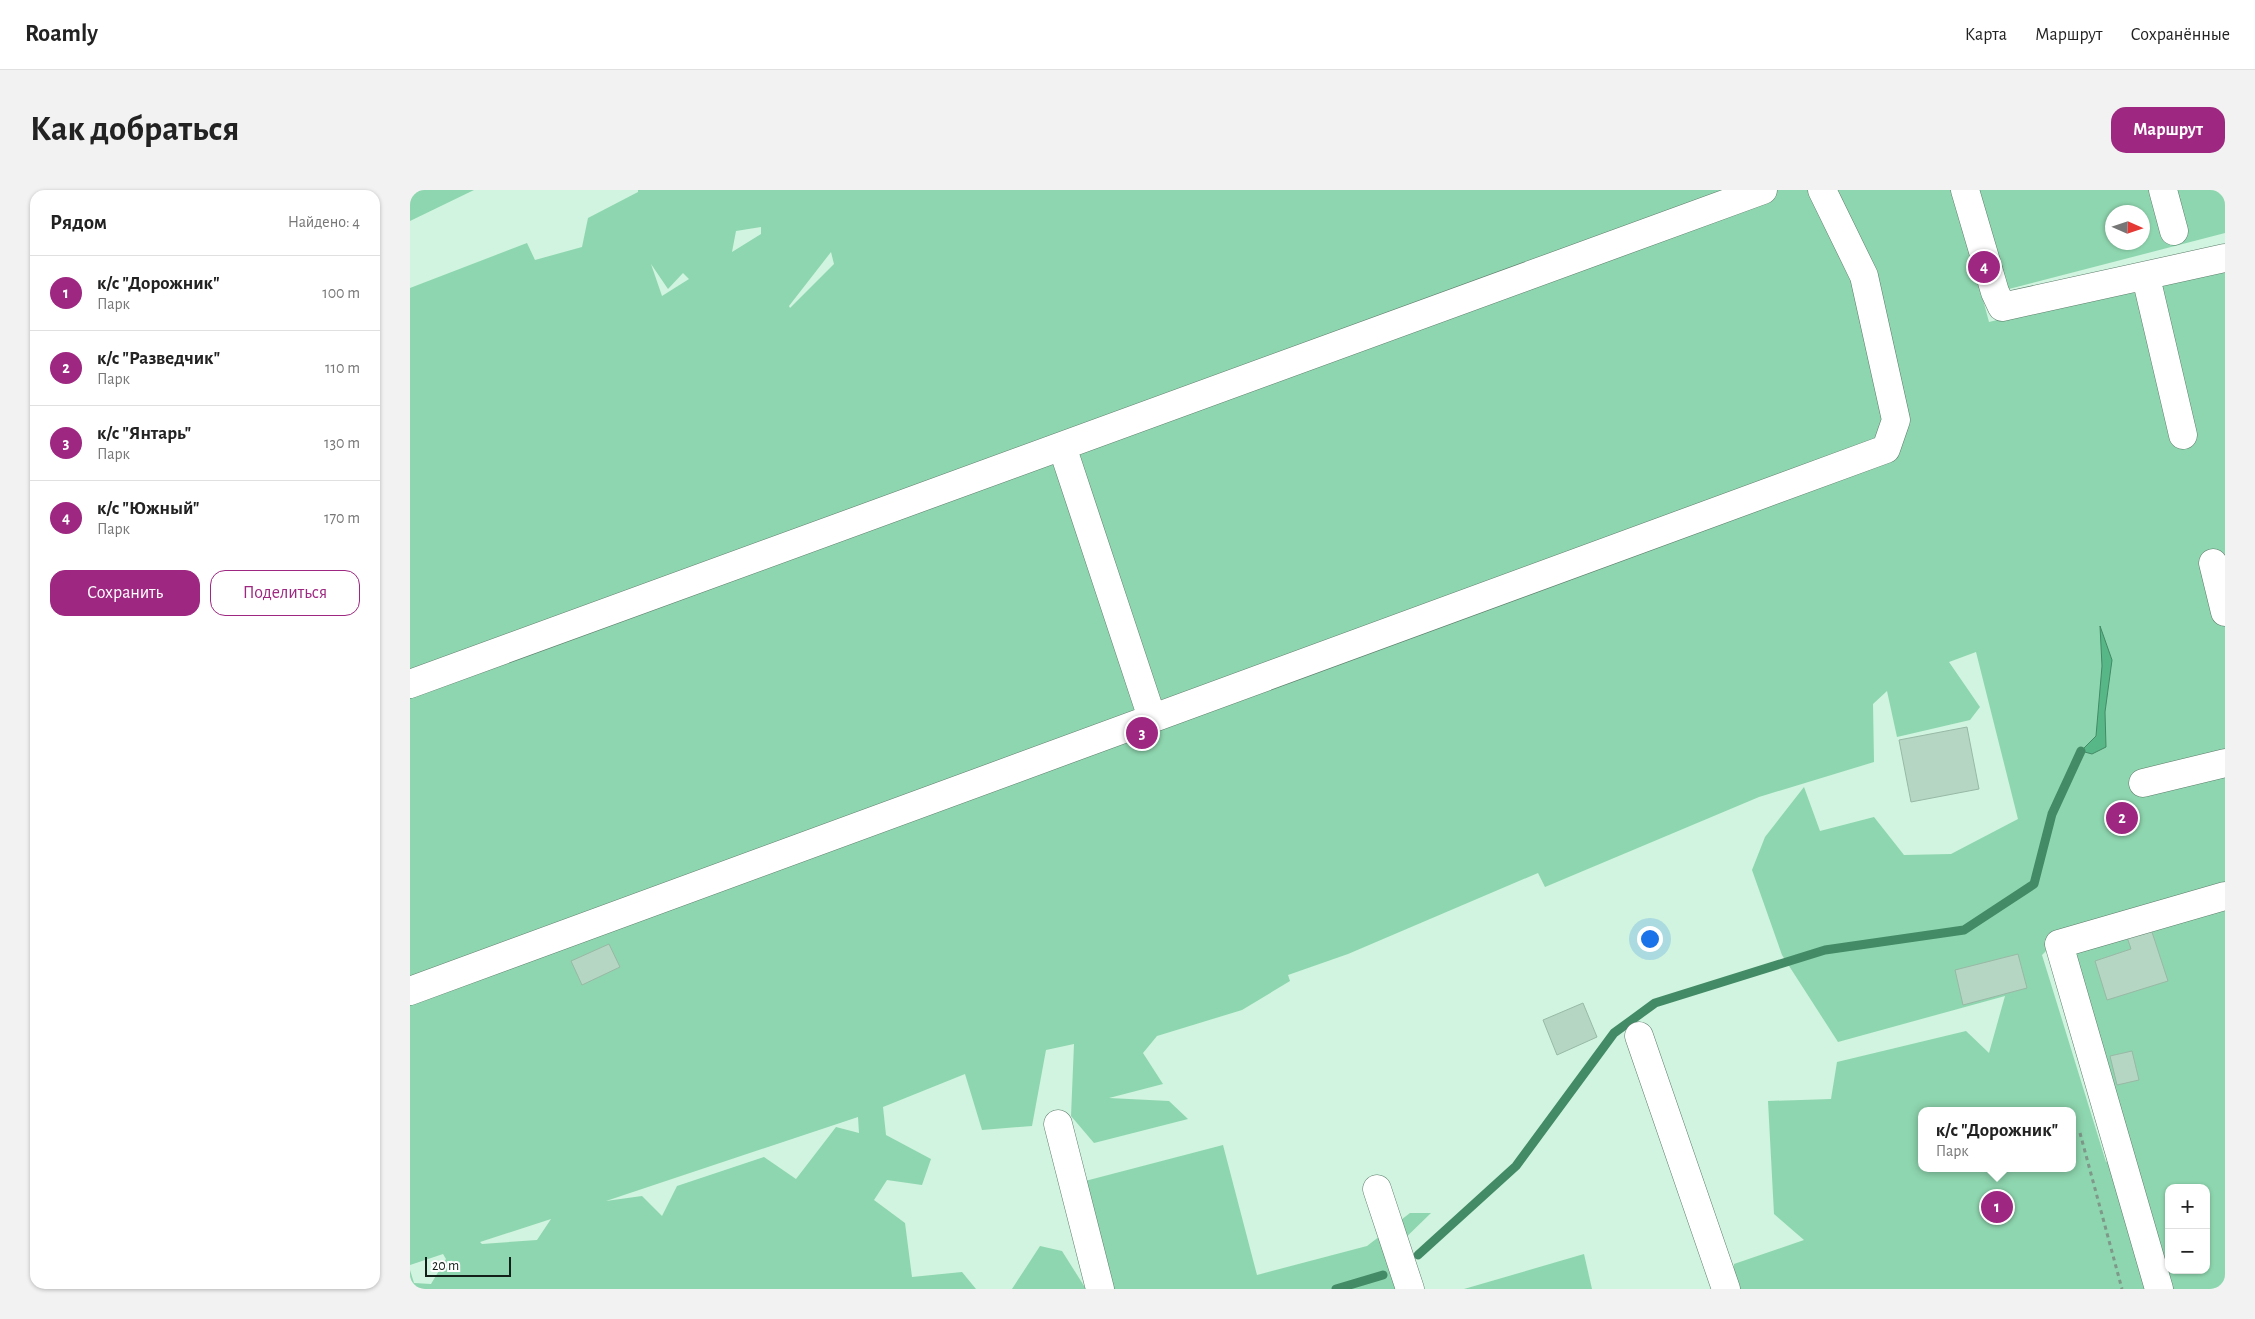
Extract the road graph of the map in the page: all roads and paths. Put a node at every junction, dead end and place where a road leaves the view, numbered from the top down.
1 (1763, 190) edge
2 (1822, 190) edge
3 (1965, 190) edge
4 (2164, 190) edge
5 (2174, 231) dead end
6 (2225, 258) edge
7 (2146, 277) junction
8 (2183, 435) dead end
9 (1062, 446) junction
10 (2213, 562) dead end
11 (2225, 612) edge
12 (410, 684) edge
13 (1152, 718) junction
14 (2225, 763) edge
15 (2143, 783) dead end
16 (2225, 896) edge
17 (410, 991) edge
18 (1639, 1036) dead end
19 (1058, 1124) dead end
20 (2080, 1133) dead end
21 (1377, 1189) dead end
22 (1100, 1289) edge
23 (1410, 1289) edge
24 (1726, 1289) edge
25 (2122, 1289) edge
26 (2159, 1289) edge

1 - 9 lane
2 - 13 lane
3 - 7 lane
4 - 5 lane
6 - 7 lane
7 - 8 lane
9 - 12 lane
9 - 13 lane
10 - 11 lane
13 - 17 lane
14 - 15 lane
16 - 26 lane
18 - 24 lane
19 - 22 lane
20 - 25 path
21 - 23 lane

